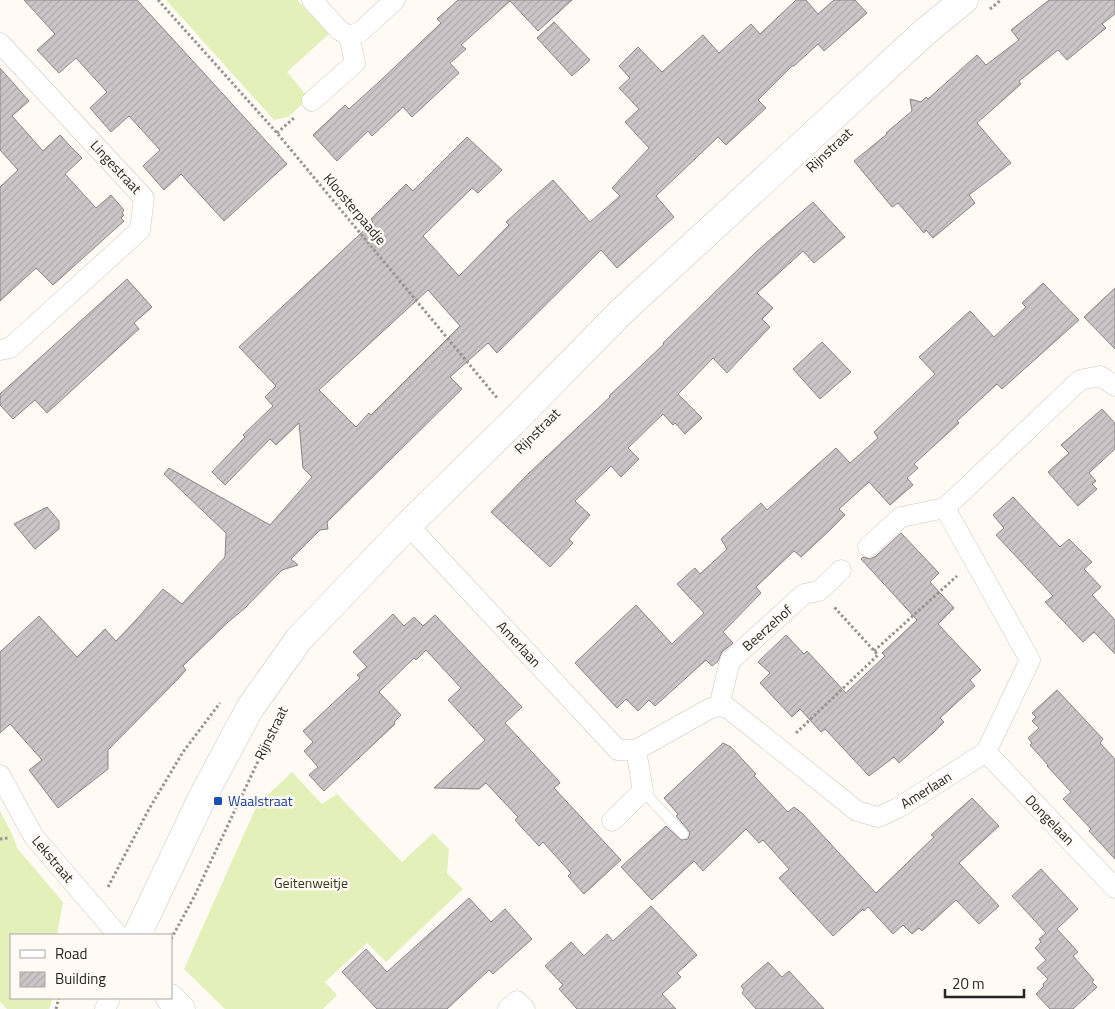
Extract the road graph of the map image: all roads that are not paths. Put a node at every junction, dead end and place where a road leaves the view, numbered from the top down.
1 (312, 0) edge
2 (395, 0) edge
3 (975, 6) edge
4 (349, 36) junction
5 (0, 43) edge
6 (312, 101) dead end
7 (0, 350) edge
8 (1115, 386) edge
9 (945, 508) junction
10 (408, 525) junction
11 (868, 546) dead end
12 (841, 570) dead end
13 (720, 706) junction
14 (636, 750) junction
15 (986, 752) junction
16 (0, 775) edge
17 (643, 791) junction
18 (612, 821) dead end
19 (683, 834) dead end
20 (1115, 888) edge
21 (117, 934) edge
22 (137, 934) edge
23 (171, 999) edge
24 (181, 1009) edge
25 (508, 1009) edge
26 (525, 1009) edge

1 - 4 street
2 - 4 street
3 - 10 street, Rijnstraat
4 - 6 street
5 - 7 street, Lingestraat
8 - 9 street
9 - 11 street
9 - 15 street
10 - 14 street, Amerlaan
10 - 22 street, Rijnstraat
12 - 13 street, Beerzehof
13 - 14 street
13 - 15 street, Amerlaan
14 - 17 street
15 - 20 street, Dongelaan
16 - 21 street, Lekstraat
17 - 18 street
17 - 19 lane
23 - 24 street
25 - 26 street

